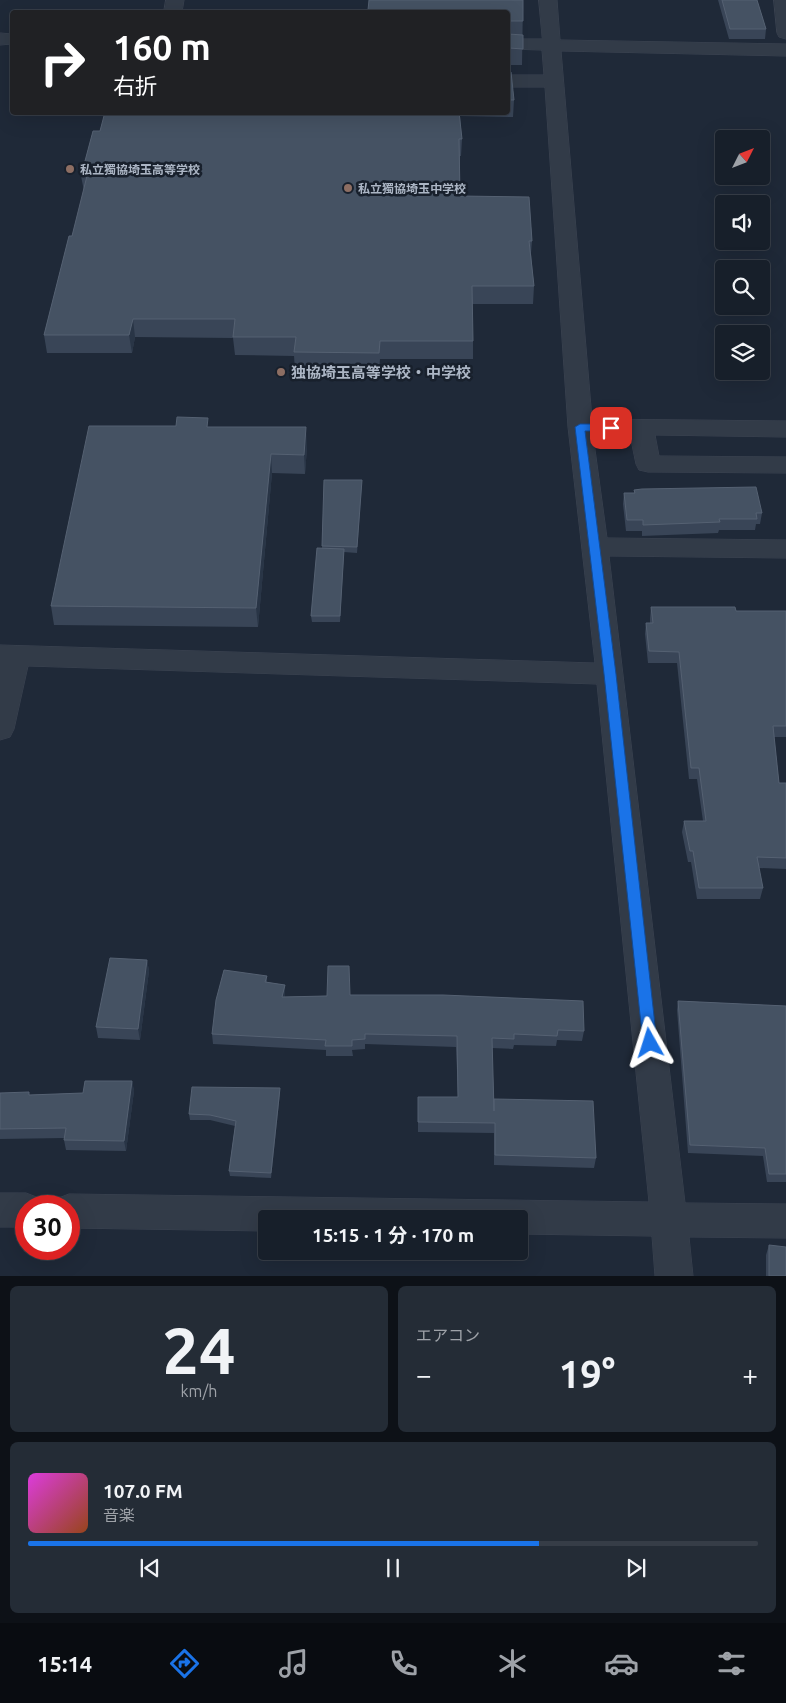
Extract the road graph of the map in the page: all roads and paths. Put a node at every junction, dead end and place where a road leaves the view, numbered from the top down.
1 (548, 0) edge
2 (783, 0) edge
3 (786, 33) edge
4 (510, 44) edge
5 (552, 44) junction
6 (786, 50) edge
7 (510, 81) edge
8 (555, 81) junction
9 (580, 427) junction
10 (641, 428) junction
11 (786, 430) edge
12 (786, 466) edge
13 (594, 547) junction
14 (786, 549) edge
15 (8, 655) edge
16 (610, 674) junction
17 (0, 729) edge
18 (0, 1210) edge
19 (15, 1210) edge
20 (80, 1211) edge
21 (670, 1218) junction
22 (786, 1220) edge
23 (674, 1276) edge

1 - 5 street
2 - 3 street
4 - 5 street
5 - 6 street
5 - 8 street
7 - 8 street
8 - 9 street
9 - 10 street
9 - 13 street
10 - 11 street
10 - 12 street
13 - 14 street
13 - 16 street
15 - 16 street
15 - 17 street
16 - 21 street
18 - 19 street
20 - 21 street
21 - 22 street
21 - 23 street

